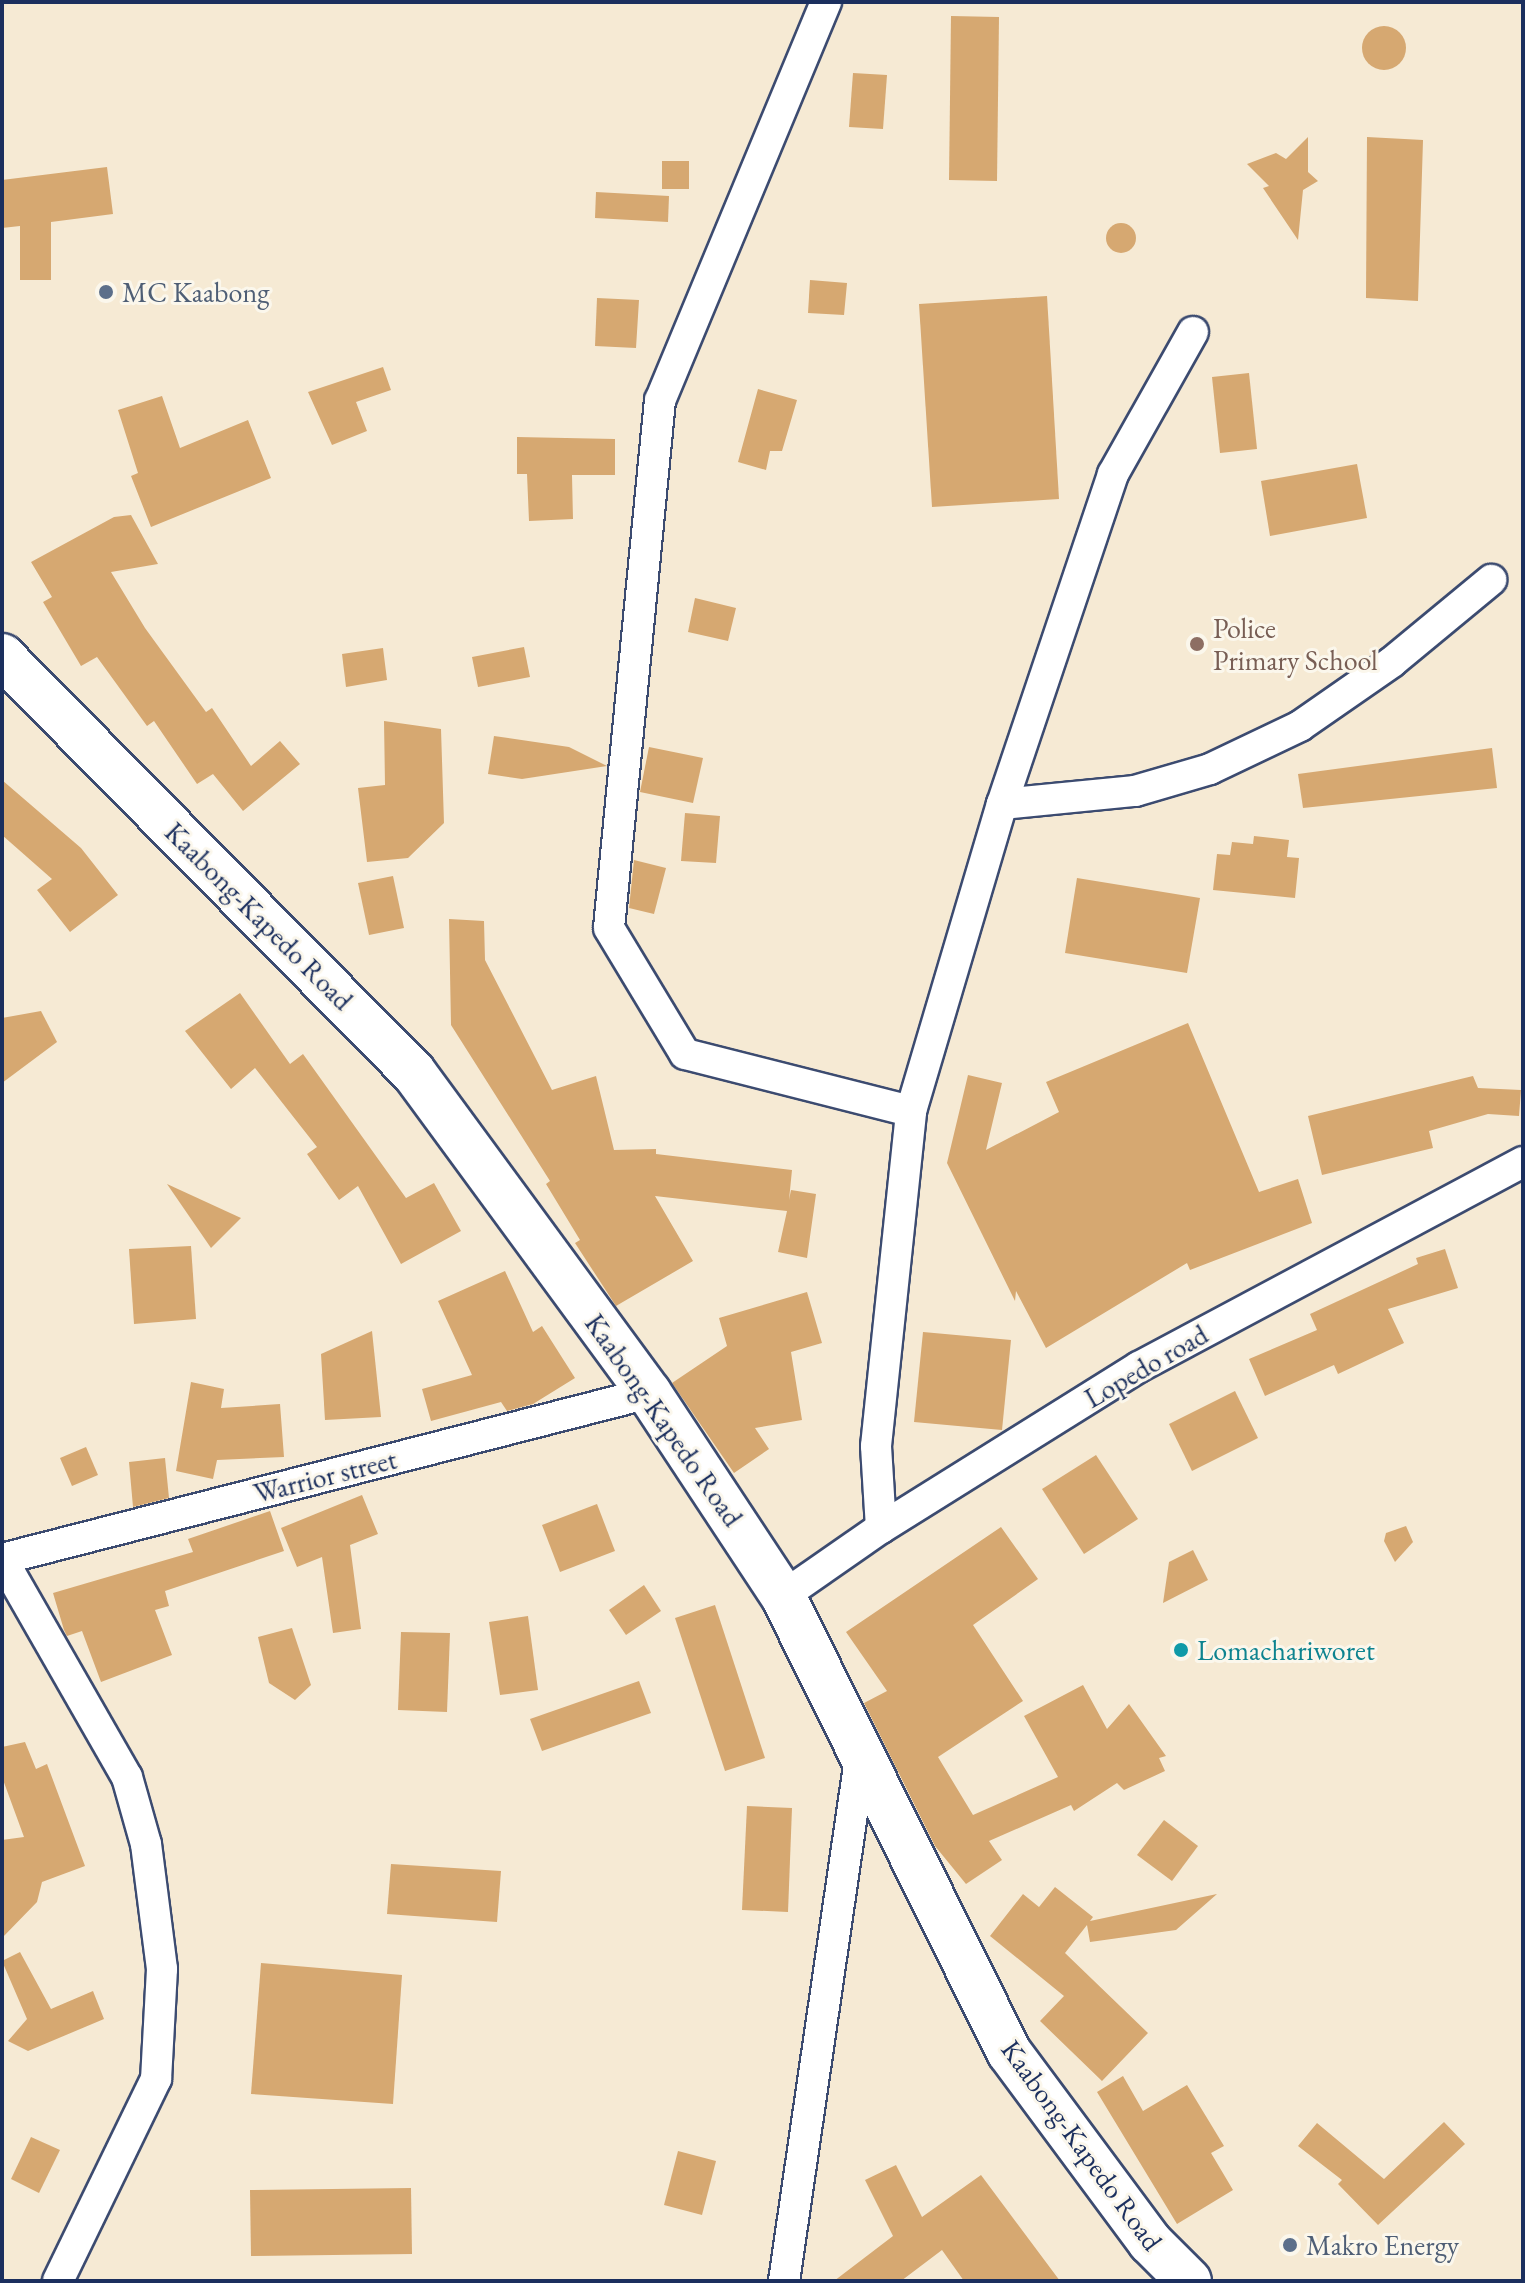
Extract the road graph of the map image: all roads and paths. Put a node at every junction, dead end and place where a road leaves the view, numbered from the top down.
1 (826, 2) edge
2 (1193, 332) dead end
3 (1491, 580) dead end
4 (2, 656) edge
5 (1002, 804) junction
6 (911, 1111) junction
7 (1523, 1162) edge
8 (649, 1393) junction
9 (881, 1528) junction
10 (2, 1559) edge
11 (783, 1596) junction
12 (861, 1750) junction
13 (58, 2281) edge
14 (784, 2281) edge
15 (1189, 2281) edge

1 - 6 street
2 - 5 street
3 - 5 street
4 - 8 main road, Kaabong-Kapedo Road
5 - 6 street
6 - 9 street
7 - 9 street, Lopedo road
8 - 10 street, Warrior street
8 - 11 main road, Kaabong-Kapedo Road
9 - 11 street, Lopedo road
10 - 13 street
11 - 12 main road, Kaabong-Kapedo Road
12 - 14 street
12 - 15 main road, Kaabong-Kapedo Road

